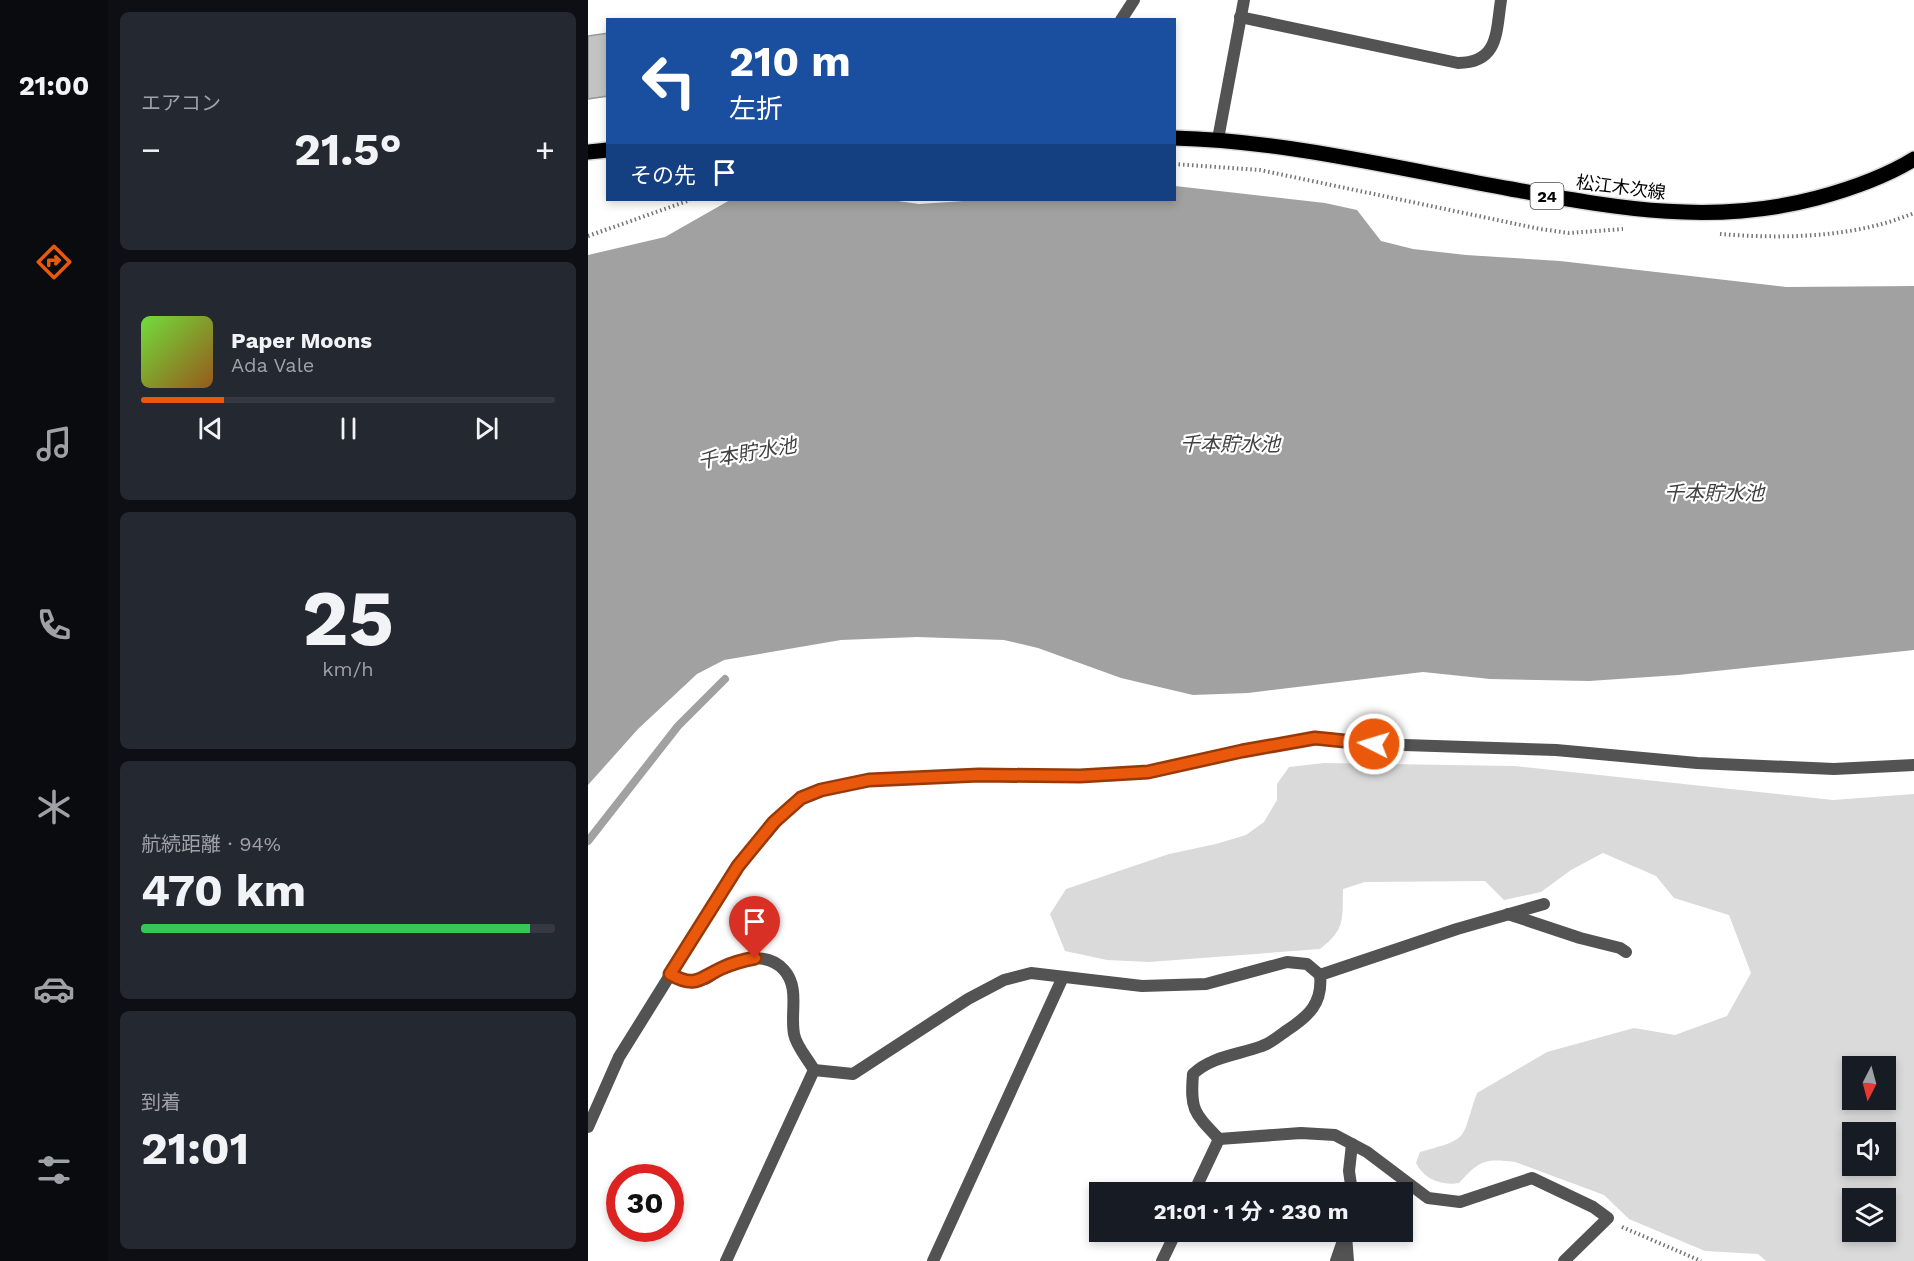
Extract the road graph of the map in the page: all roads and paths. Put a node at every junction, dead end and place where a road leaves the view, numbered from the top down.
1 (1134, 0) edge
2 (1244, 0) edge
3 (1501, 0) edge
4 (1240, 17) junction
5 (1121, 18) edge
6 (1176, 138) edge
7 (1218, 139) junction
8 (606, 150) edge
9 (588, 152) edge
10 (1914, 159) edge
11 (687, 201) edge
12 (588, 236) edge
13 (1914, 765) edge
14 (1544, 904) dead end
15 (1508, 914) junction
16 (1626, 952) dead end
17 (670, 974) junction
18 (1320, 975) junction
19 (1063, 977) junction
20 (814, 1070) junction
21 (588, 1127) edge
22 (1219, 1139) junction
23 (1352, 1144) junction
24 (1199, 1182) edge
25 (1351, 1182) edge
26 (1608, 1218) junction
27 (1171, 1242) edge
28 (1343, 1242) edge
29 (1347, 1242) edge
30 (726, 1261) edge
31 (933, 1261) edge
32 (1162, 1261) edge
33 (1336, 1261) edge
34 (1348, 1261) edge
35 (1564, 1261) edge
36 (1701, 1261) edge

1 - 5 street
2 - 4 street
3 - 4 street
4 - 7 street
6 - 7 main road, 松江木次線 / 24
7 - 10 main road, 松江木次線 / 24
8 - 9 main road
11 - 12 path
13 - 17 street
14 - 15 street
15 - 16 street
15 - 18 street
17 - 20 street
17 - 21 street
18 - 19 street
18 - 22 street
19 - 20 street
19 - 31 street
20 - 30 street
22 - 23 street
22 - 24 street
23 - 25 street
23 - 26 street
26 - 35 street
26 - 36 path
27 - 32 street
28 - 33 street
29 - 34 street

